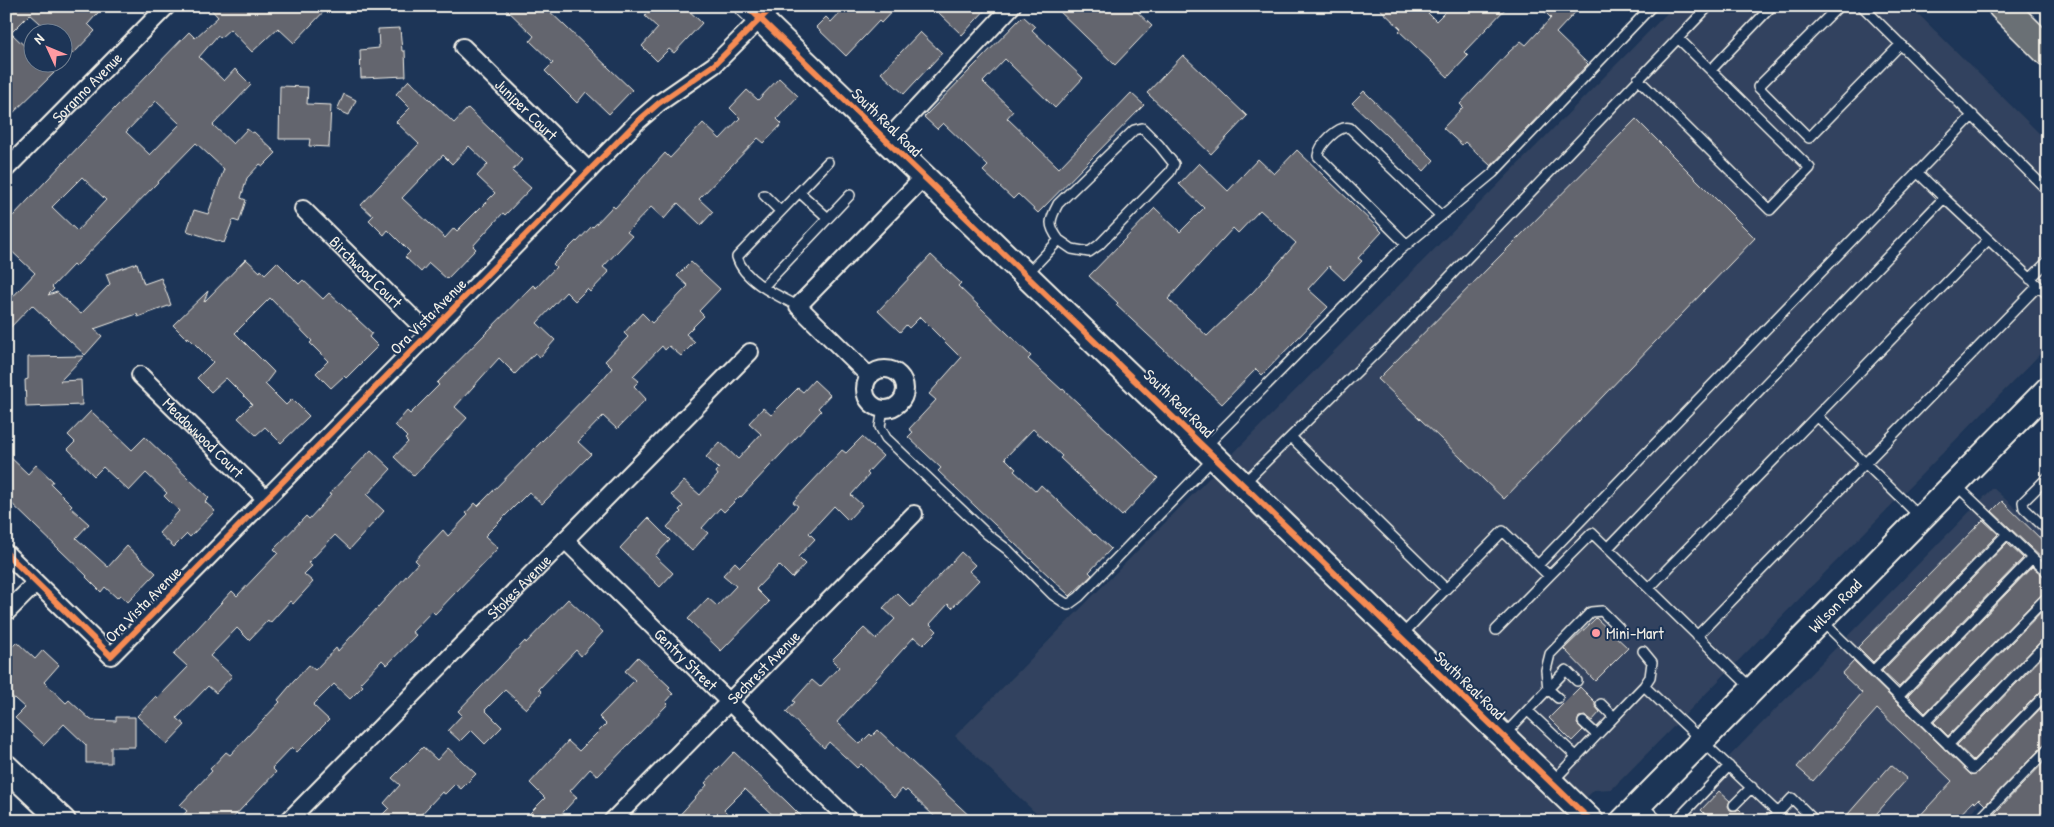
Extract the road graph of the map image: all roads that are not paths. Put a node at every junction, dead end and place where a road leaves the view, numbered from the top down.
1 (167, 6) edge
2 (1012, 6) edge
3 (1652, 6) edge
4 (1709, 6) edge
5 (1772, 6) edge
6 (1839, 6) edge
7 (1862, 6) edge
8 (2002, 6) edge
9 (760, 11) edge
10 (1678, 38) junction
11 (1901, 44) junction
12 (463, 47) dead end
13 (2048, 52) edge
14 (1711, 70) junction
15 (1638, 79) junction
16 (1972, 115) junction
17 (886, 141) junction
18 (828, 162) dead end
19 (6, 169) edge
20 (589, 171) junction
21 (1917, 172) junction
22 (924, 177) junction
23 (2048, 191) edge
24 (799, 192) junction
25 (850, 195) dead end
26 (764, 196) dead end
27 (1944, 198) junction
28 (303, 209) dead end
29 (780, 211) junction
30 (1440, 216) junction
31 (828, 218) junction
32 (1059, 240) junction
33 (1988, 240) junction
34 (1407, 245) junction
35 (2048, 260) edge
36 (1026, 274) junction
37 (2030, 279) junction
38 (2038, 286) junction
39 (763, 287) junction
40 (2048, 295) edge
41 (798, 306) junction
42 (429, 334) junction
43 (750, 352) dead end
44 (140, 375) dead end
45 (869, 376) junction
46 (2048, 389) edge
47 (883, 408) junction
48 (1817, 416) junction
49 (1292, 437) junction
50 (1210, 452) junction
51 (1865, 463) junction
52 (2048, 477) edge
53 (1955, 483) junction
54 (1243, 484) junction
55 (266, 499) junction
56 (914, 514) dead end
57 (1921, 518) junction
58 (2048, 531) edge
59 (2007, 534) junction
60 (565, 540) junction
61 (1608, 548) junction
62 (6, 553) edge
63 (2032, 558) junction
64 (1538, 565) junction
65 (2048, 573) edge
66 (1549, 576) junction
67 (36, 583) junction
68 (1649, 588) junction
69 (1446, 589) junction
70 (2048, 596) edge
71 (6, 613) edge
72 (1821, 619) junction
73 (1619, 628) dead end
74 (1496, 630) dead end
75 (1697, 636) junction
76 (1400, 637) junction
77 (2048, 642) edge
78 (1643, 651) dead end
79 (1873, 670) junction
80 (1577, 681) dead end
81 (1644, 686) junction
82 (1548, 689) junction
83 (1752, 690) junction
84 (2048, 692) edge
85 (1899, 696) junction
86 (1558, 698) dead end
87 (729, 702) junction
88 (1601, 704) dead end
89 (1528, 711) junction
90 (1614, 718) junction
91 (1583, 722) dead end
92 (1926, 722) junction
93 (1597, 735) junction
94 (1503, 736) junction
95 (1702, 740) junction
96 (1948, 744) junction
97 (2048, 749) edge
98 (1577, 756) junction
99 (1730, 766) junction
100 (6, 767) edge
101 (1552, 782) junction
102 (1752, 787) junction
103 (1640, 803) junction
104 (1734, 805) dead end
105 (1778, 813) junction
106 (63, 821) edge
107 (288, 821) edge
108 (612, 821) edge
109 (850, 821) edge
110 (1591, 821) edge
111 (1623, 821) edge
112 (1659, 821) edge
113 (1676, 821) edge
114 (1770, 821) edge
115 (1815, 821) edge
116 (1978, 821) edge

1 - 19 street, Soranno Avenue
2 - 17 street
3 - 30 lane
4 - 10 lane
5 - 14 lane
6 - 11 lane
7 - 11 lane
8 - 13 highway
9 - 17 street, South Real Road
9 - 20 street, Ora Vista Avenue
10 - 14 lane
10 - 15 lane
11 - 16 lane
12 - 20 street, Juniper Court
14 - 15 lane
15 - 49 lane
16 - 21 lane
16 - 23 lane
17 - 22 street, South Real Road
18 - 24 lane
20 - 42 street, Ora Vista Avenue
21 - 27 lane
21 - 64 lane
22 - 36 street, South Real Road
22 - 41 street
24 - 29 lane
24 - 31 lane
25 - 31 lane
26 - 29 lane
27 - 33 lane
27 - 61 lane
28 - 42 street, Birchwood Court
29 - 39 lane
30 - 34 lane
30 - 34 lane
31 - 39 lane
32 - 32 lane
32 - 36 lane
33 - 37 lane
33 - 48 lane
34 - 50 lane
35 - 37 lane
36 - 50 street, South Real Road
37 - 38 lane
38 - 40 lane
38 - 51 lane
39 - 41 lane
41 - 45 street
42 - 55 street, Ora Vista Avenue
43 - 60 street, Stokes Avenue
44 - 55 street, Meadowwood Court
45 - 47 street
45 - 47 street
46 - 53 street, Wilson Road
47 - 50 lane
48 - 51 lane
48 - 68 lane
49 - 54 lane
49 - 69 lane
50 - 54 street, South Real Road
51 - 57 lane
51 - 75 lane
52 - 58 lane
53 - 57 street, Wilson Road
53 - 59 lane
54 - 76 street, South Real Road
55 - 67 street, Ora Vista Avenue
56 - 87 street, Sechrest Avenue
57 - 72 street, Wilson Road
59 - 63 lane
59 - 79 lane
60 - 87 street, Gentry Street
60 - 107 street, Stokes Avenue
61 - 66 lane
61 - 68 lane
62 - 67 street
63 - 65 lane
63 - 85 lane
64 - 66 lane
64 - 69 lane
66 - 74 lane
67 - 71 street
68 - 75 lane
69 - 76 lane
70 - 92 lane
72 - 79 lane
72 - 83 street, Wilson Road
73 - 82 lane
75 - 83 lane
76 - 94 street, South Real Road
77 - 96 lane
78 - 81 lane
79 - 85 lane
80 - 82 lane
81 - 90 lane
81 - 95 lane
82 - 86 lane
82 - 89 lane
83 - 95 street, Wilson Road
84 - 96 lane
85 - 92 lane
87 - 108 street, Sechrest Avenue
87 - 109 street, Gentry Street
88 - 90 lane
89 - 94 lane
89 - 98 lane
90 - 93 lane
91 - 93 lane
92 - 96 lane
93 - 98 lane
94 - 101 street, South Real Road
95 - 99 lane
95 - 103 street, Wilson Road
97 - 116 lane
98 - 101 lane
99 - 102 lane
99 - 113 lane
100 - 106 street
101 - 110 street, South Real Road
102 - 104 lane
102 - 105 lane
103 - 111 street, Wilson Road
103 - 112 lane
105 - 114 lane
105 - 115 lane

